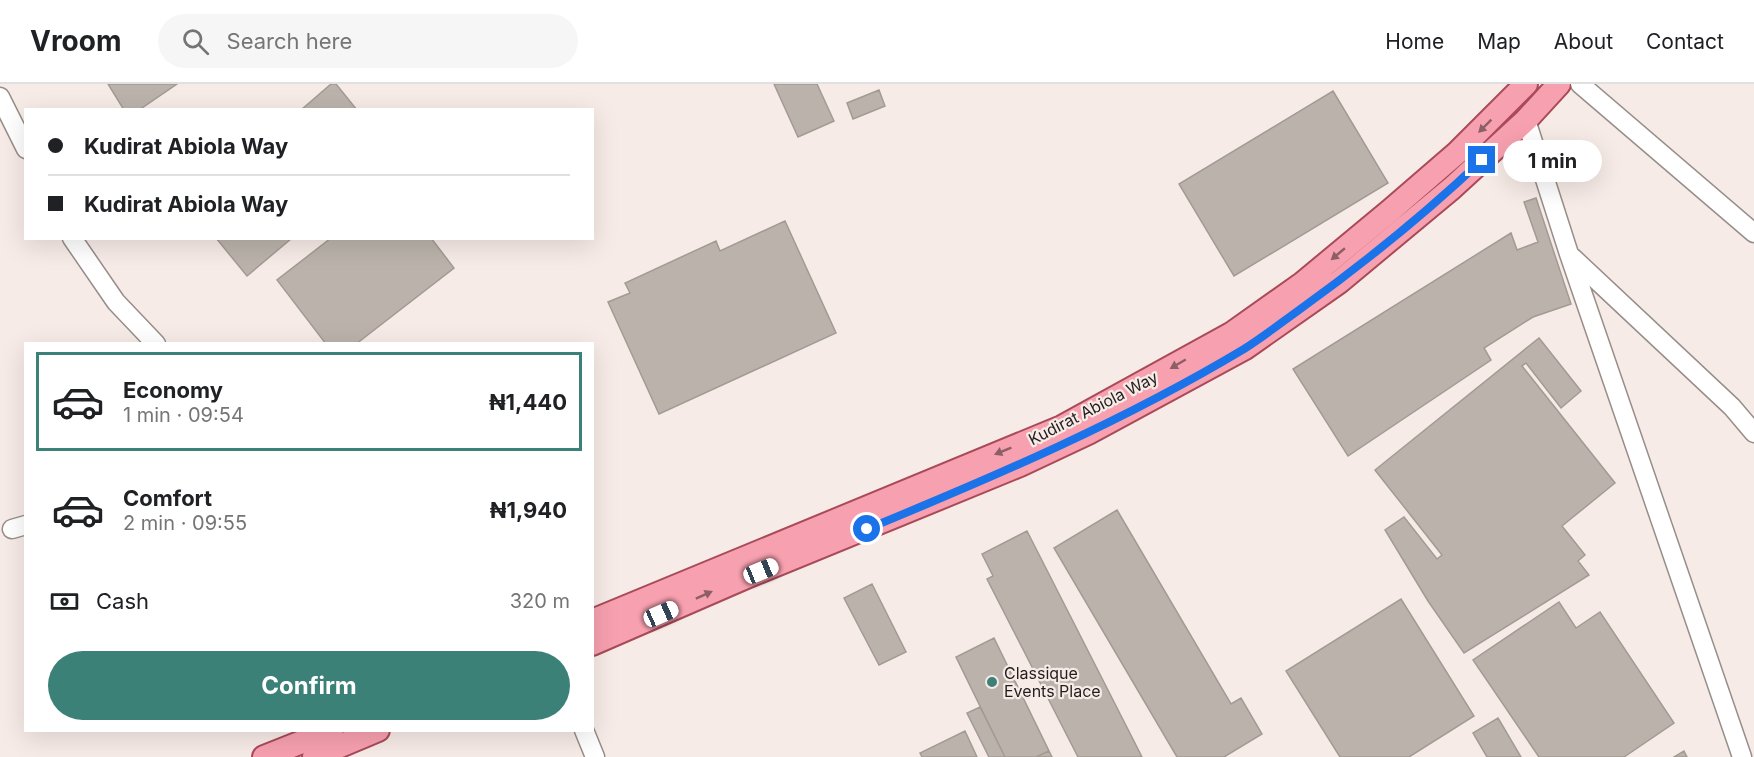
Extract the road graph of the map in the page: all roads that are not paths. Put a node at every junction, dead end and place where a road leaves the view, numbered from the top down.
1 (1526, 84) edge
2 (1559, 84) edge
3 (1580, 84) edge
4 (0, 97) edge
5 (1526, 120) junction
6 (24, 145) edge
7 (1754, 232) edge
8 (73, 240) edge
9 (1569, 254) junction
10 (154, 342) edge
11 (1754, 433) edge
12 (594, 620) edge
13 (594, 643) edge
14 (327, 732) edge
15 (373, 732) edge
16 (585, 732) edge
17 (264, 757) edge
18 (314, 757) edge
19 (595, 757) edge
20 (1742, 757) edge

1 -> 12 main road, Kudirat Abiola Way
2 - 5 main road, Kudirat Abiola Way
3 - 7 street
4 - 6 street
5 - 9 street
13 -> 5 main road, Kudirat Abiola Way
8 - 10 street
9 - 11 street
9 - 20 street
14 - 17 main road
15 - 18 main road
16 - 19 street

